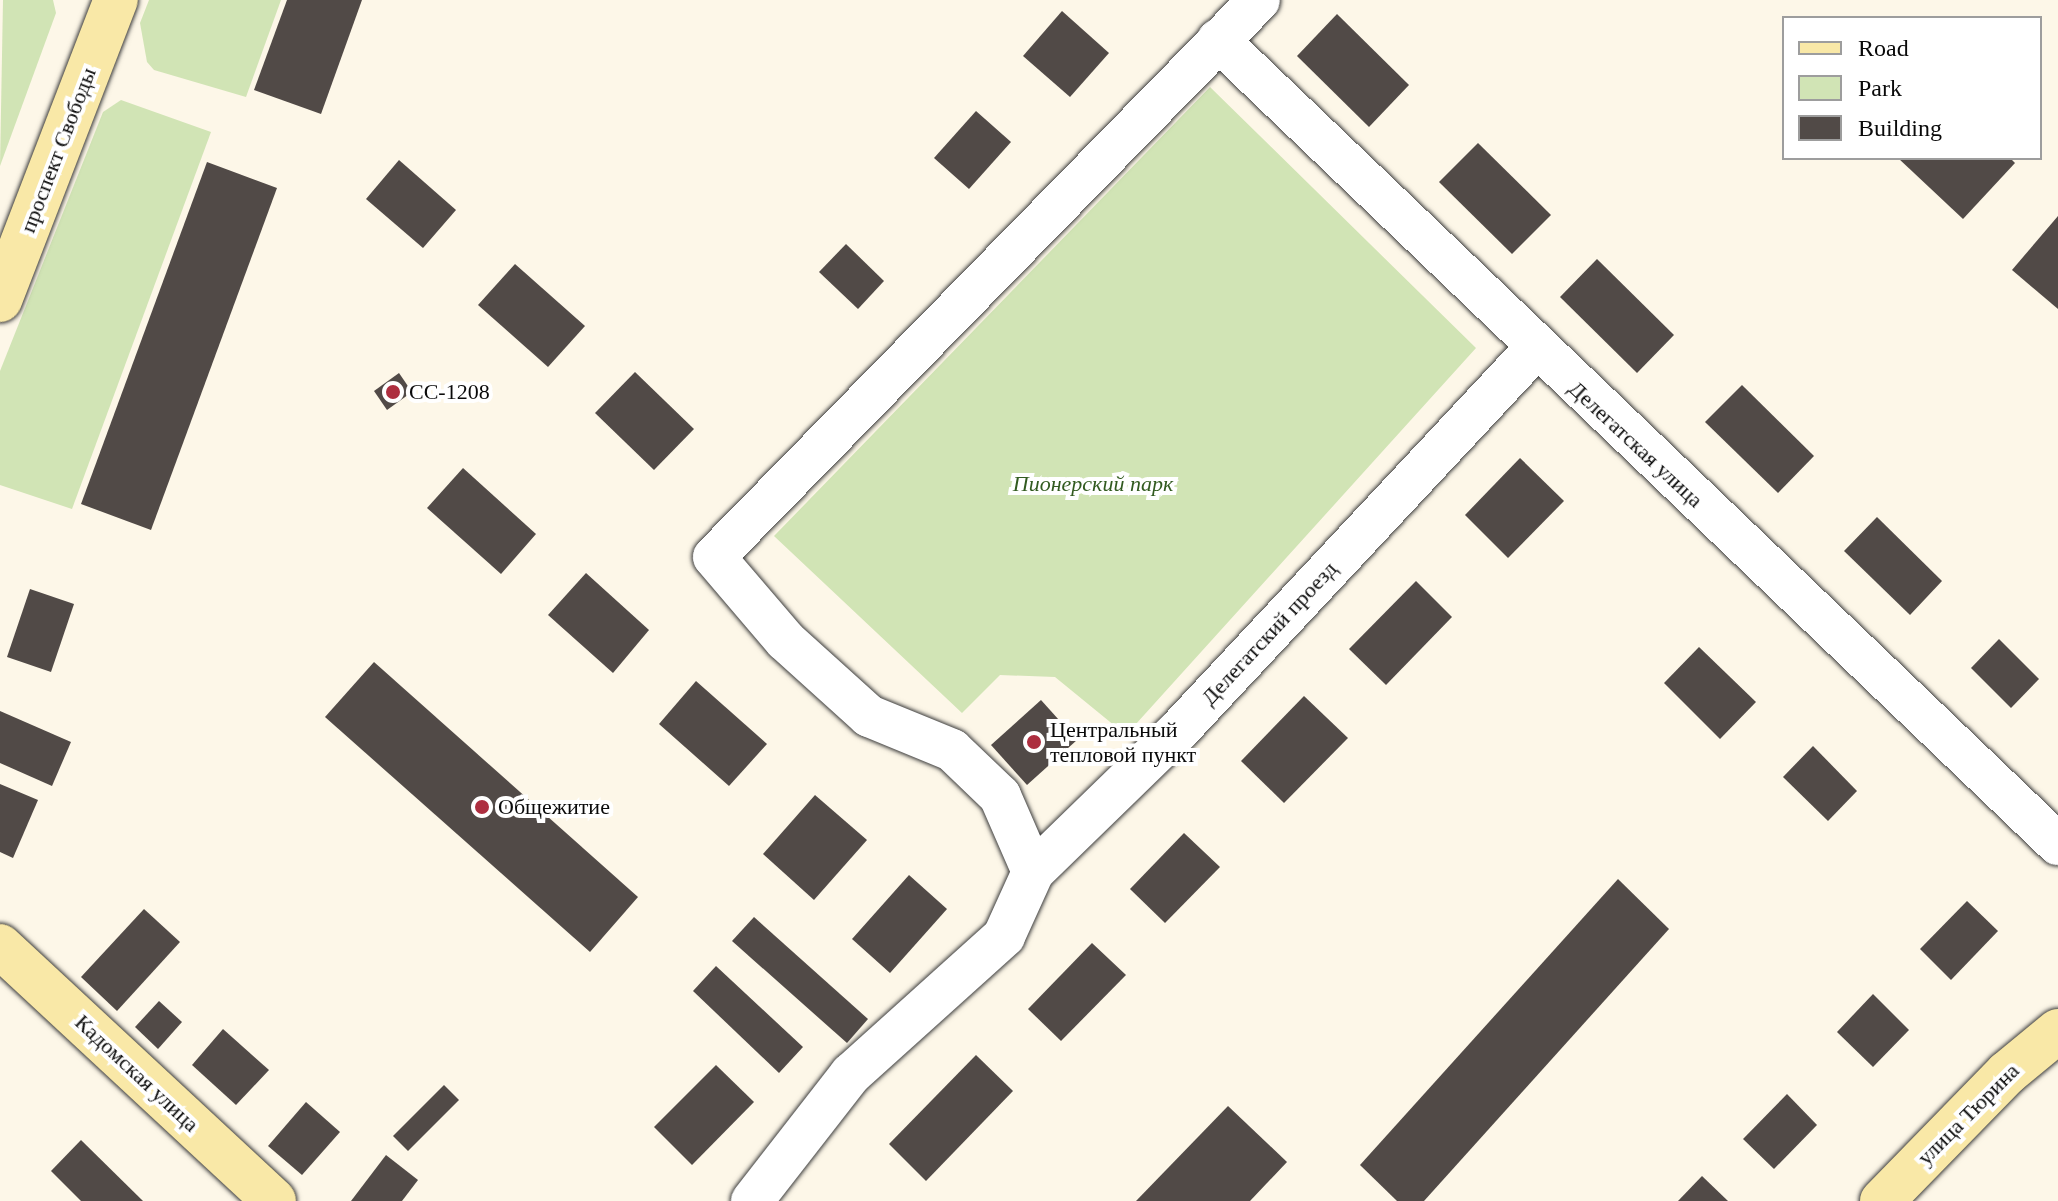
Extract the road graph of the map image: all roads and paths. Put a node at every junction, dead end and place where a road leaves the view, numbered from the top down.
1 (1259, 0) edge
2 (110, 3) edge
3 (1218, 40) junction
4 (0, 300) edge
5 (1535, 349) junction
6 (2058, 844) edge
7 (1033, 872) junction
8 (0, 946) edge
9 (2058, 1031) edge
10 (274, 1201) edge
11 (752, 1201) edge
12 (1882, 1201) edge

1 - 3 street
2 - 4 street, проспект Свободы
3 - 5 street, Делегатская улица
3 - 7 street
5 - 6 street, Делегатская улица
5 - 7 street, Делегатский проезд
7 - 11 street, Делегатский проезд
8 - 10 street, Кадомская улица
9 - 12 street, улица Тюрина

